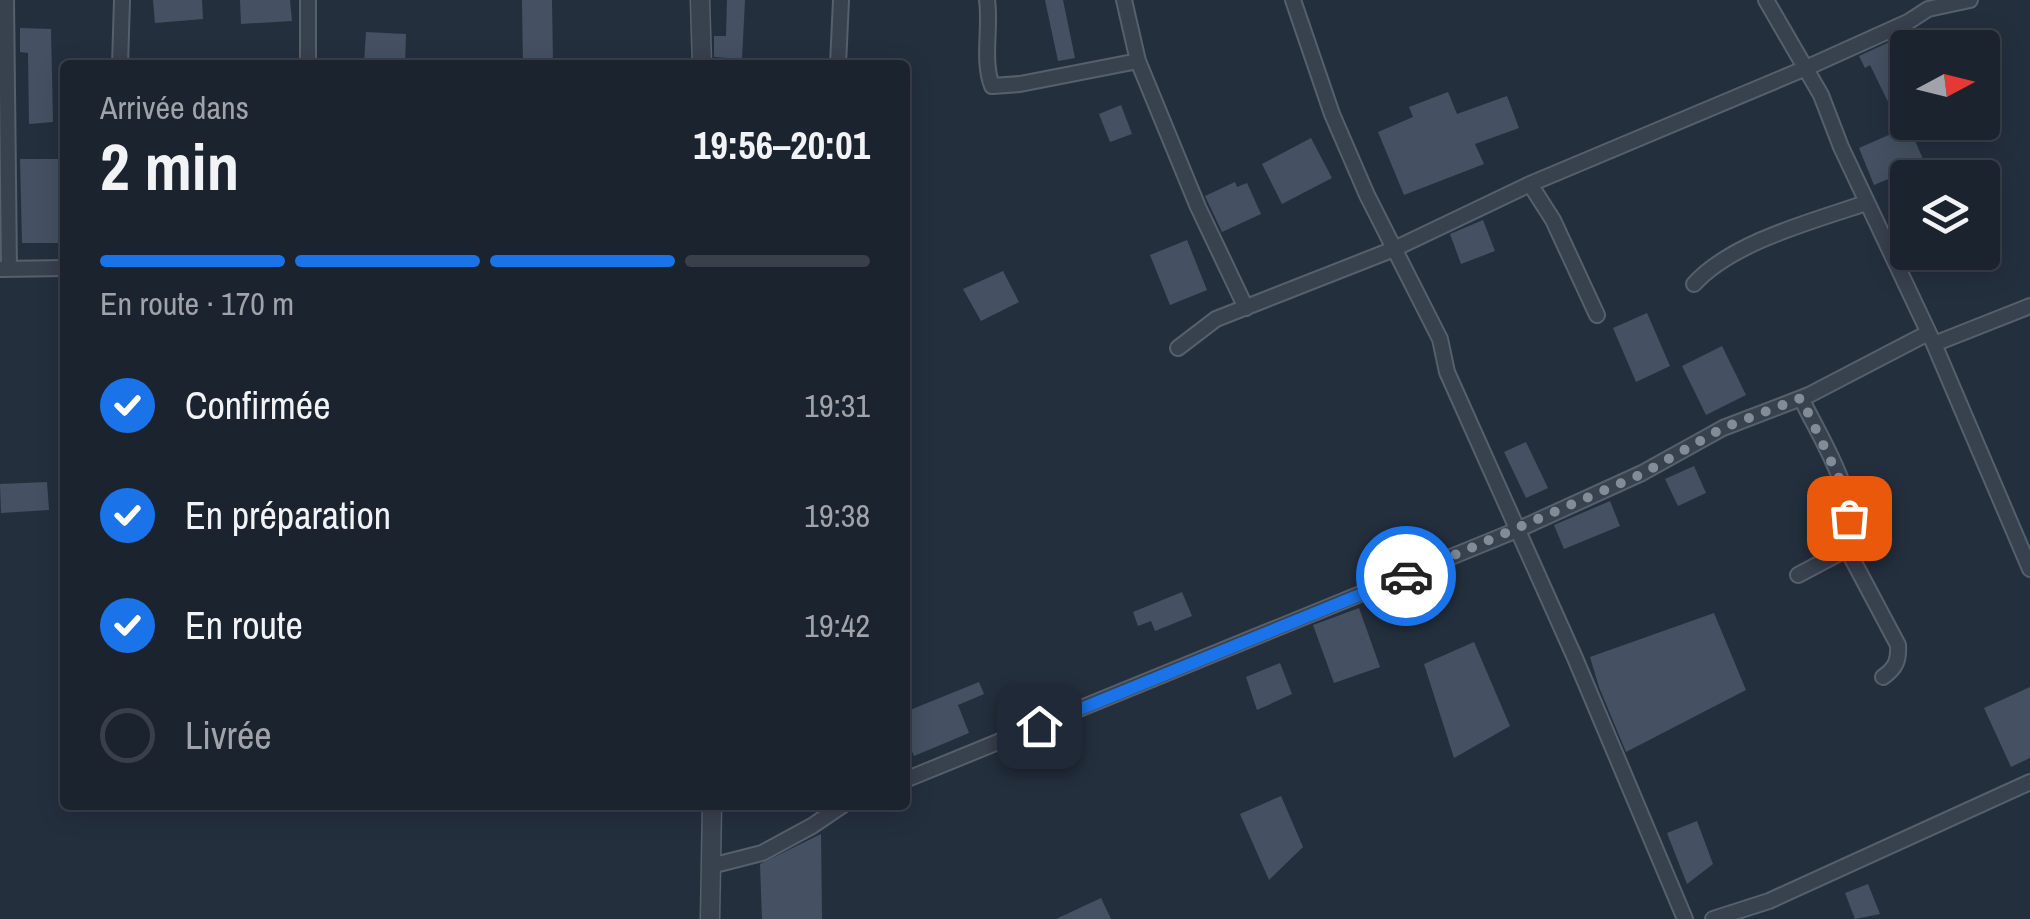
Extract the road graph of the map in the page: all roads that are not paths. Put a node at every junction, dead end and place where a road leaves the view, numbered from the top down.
1 (6, 0) edge
2 (122, 0) edge
3 (308, 0) edge
4 (700, 0) edge
5 (841, 0) edge
6 (987, 0) edge
7 (1124, 0) edge
8 (1293, 0) edge
9 (1766, 0) edge
10 (1970, 0) edge
11 (120, 60) edge
12 (308, 60) edge
13 (702, 60) edge
14 (838, 60) edge
15 (1138, 61) junction
16 (1806, 68) junction
17 (3, 172) edge
18 (1530, 184) junction
19 (1866, 203) junction
20 (1394, 249) junction
21 (60, 268) edge
22 (5, 269) edge
23 (1694, 284) dead end
24 (2030, 306) edge
25 (1246, 308) junction
26 (1598, 315) dead end
27 (1931, 339) junction
28 (1178, 348) dead end
29 (1801, 398) junction
30 (1517, 530) junction
31 (1847, 549) junction
32 (2030, 569) edge
33 (1798, 575) dead end
34 (1883, 676) dead end
35 (910, 778) edge
36 (2030, 782) edge
37 (712, 810) edge
38 (832, 810) edge
39 (711, 866) junction
40 (710, 919) edge
41 (1685, 919) edge
42 (1713, 919) edge

1 - 17 street
2 - 11 street
3 - 12 street
4 - 13 street
5 - 14 street
6 - 15 street
7 - 15 street
8 - 20 street
9 - 16 street
10 - 16 street
15 - 25 street
16 - 18 street
16 - 19 street
17 - 22 street
18 - 20 street
18 - 26 street
19 - 23 street
19 - 27 street
20 - 25 street
20 - 30 street
21 - 22 street
24 - 27 street
25 - 28 street
27 - 29 street
27 - 32 street
29 - 30 street
29 - 31 street
30 - 35 street
30 - 41 street
31 - 33 street
31 - 34 street
36 - 42 street
37 - 39 street
38 - 39 street
39 - 40 street

